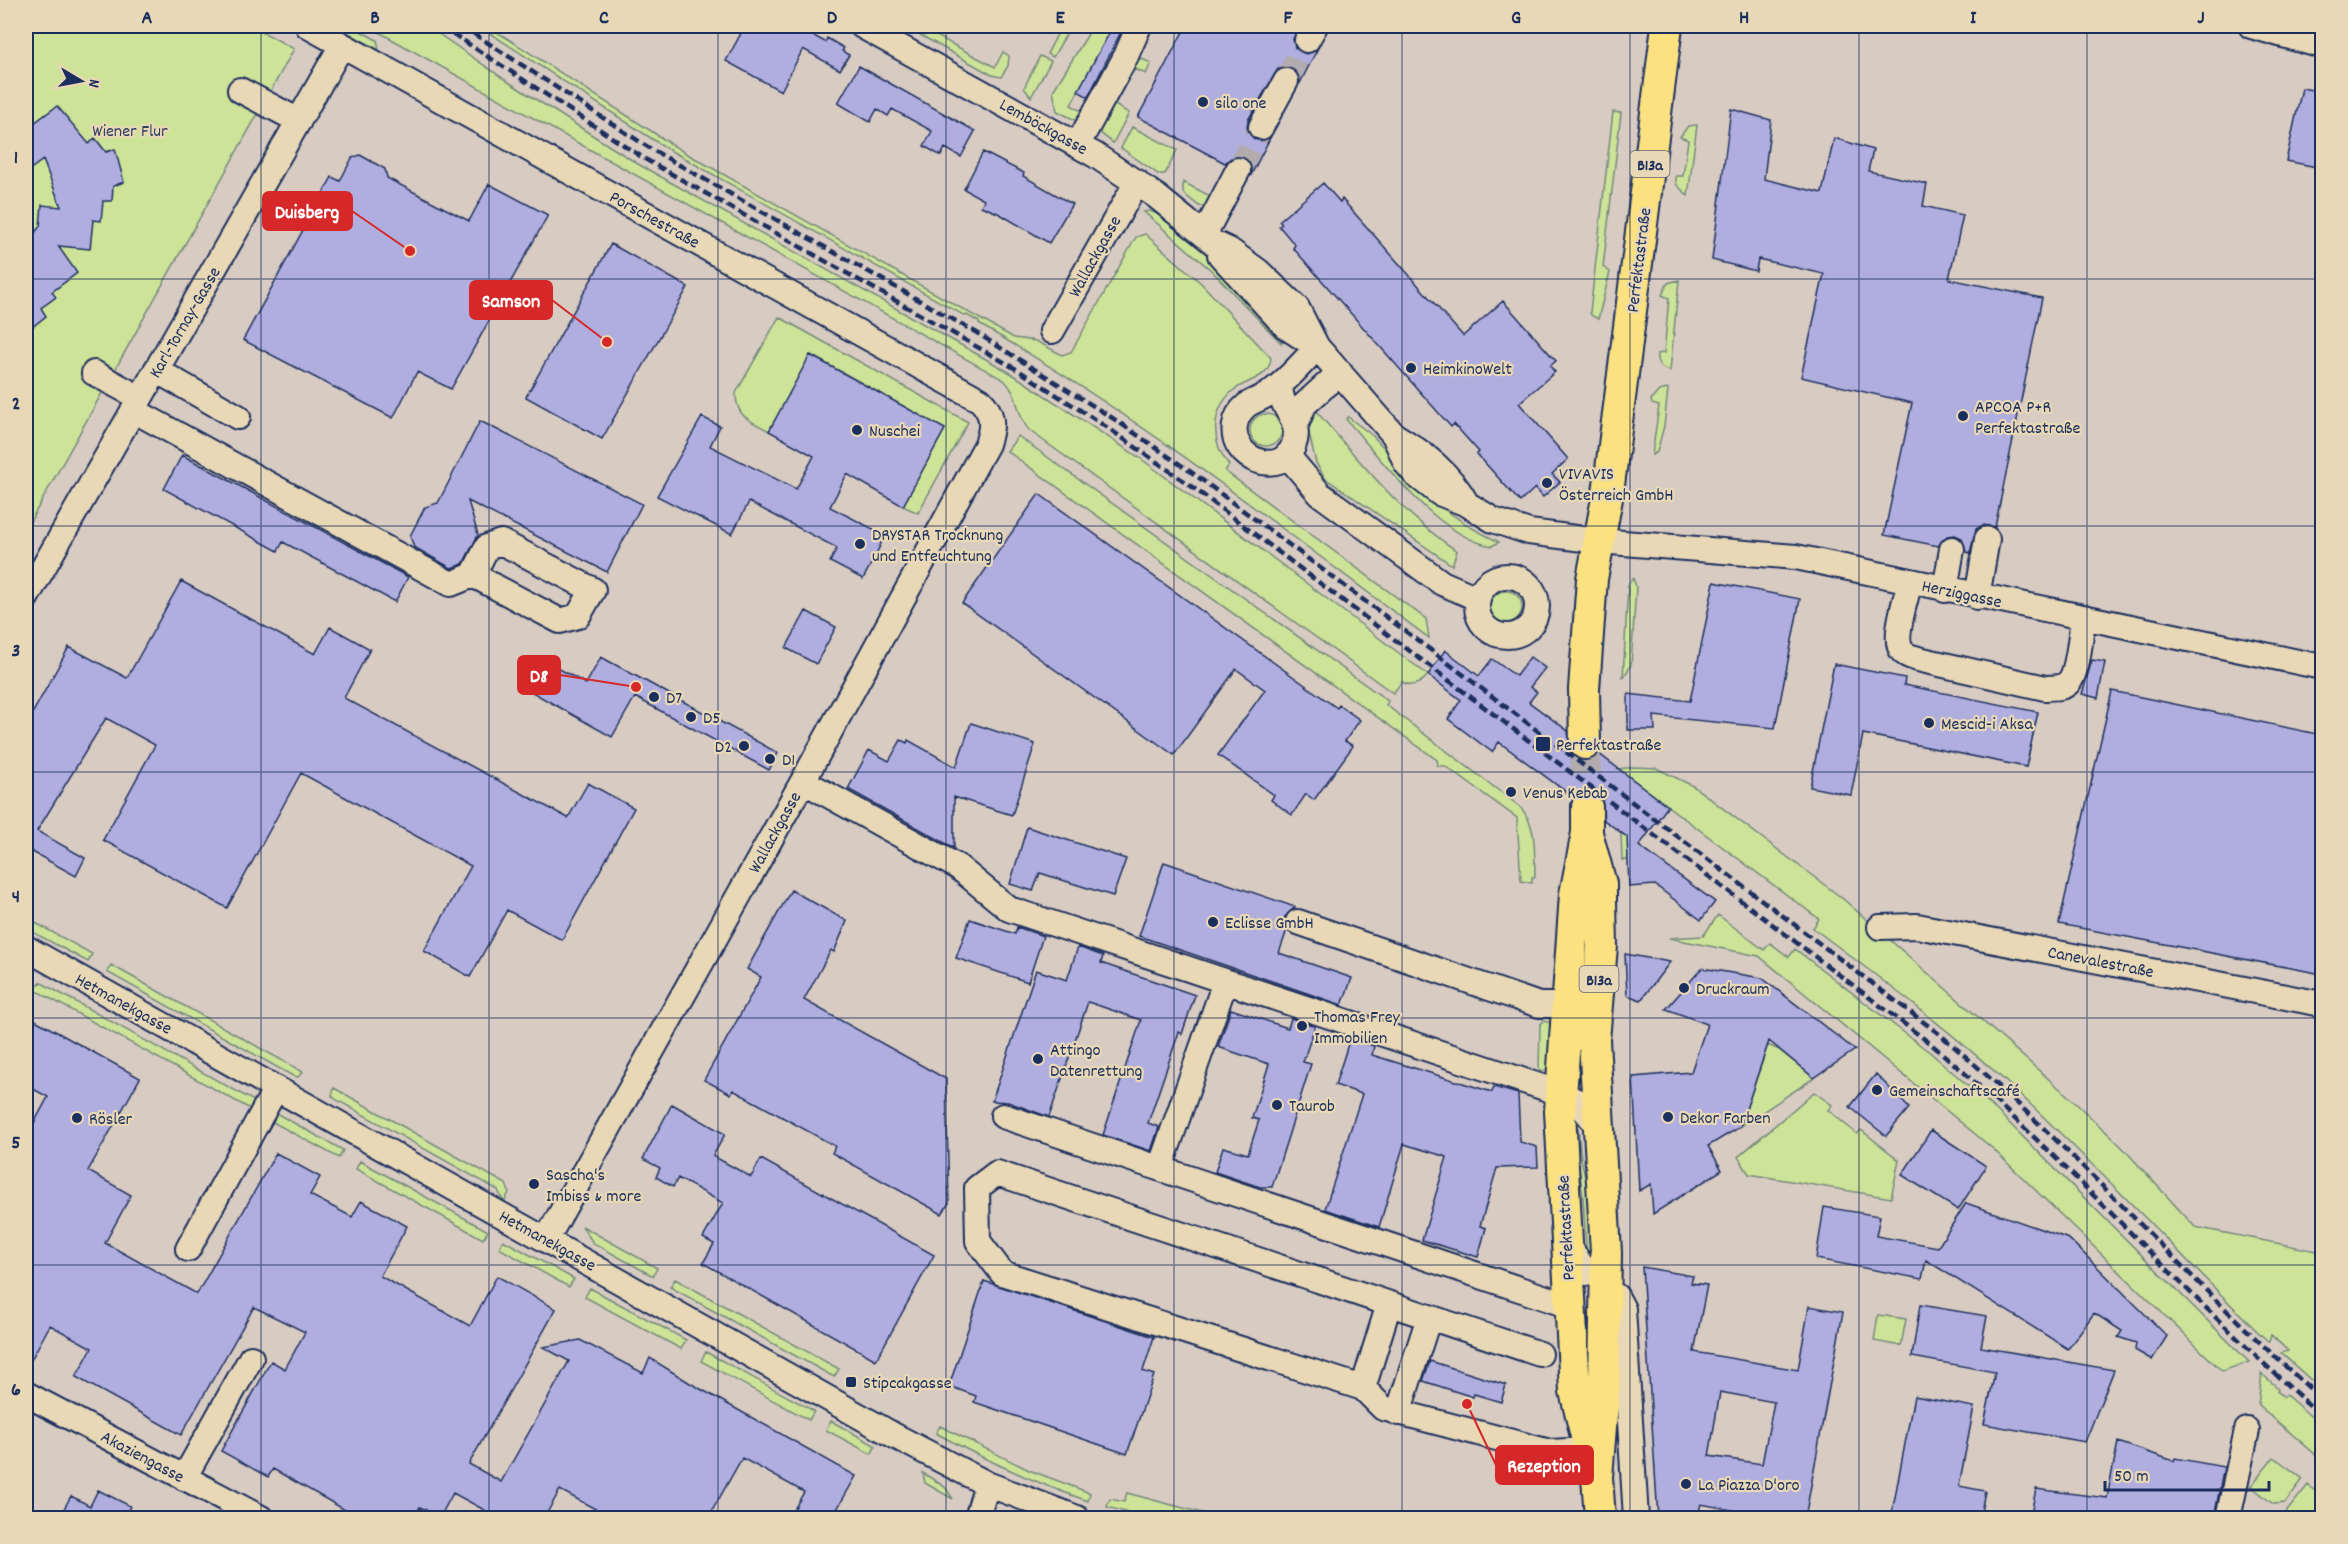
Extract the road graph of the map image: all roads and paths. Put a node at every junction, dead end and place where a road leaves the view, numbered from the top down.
1 (308, 26) edge
2 (862, 26) edge
3 (1139, 26) edge
4 (1667, 26) edge
5 (2251, 26) edge
6 (342, 45) junction
7 (2322, 46) edge
8 (1286, 81) tunnel mouth
9 (240, 90) dead end
10 (299, 121) junction
11 (1261, 127) tunnel mouth
12 (1078, 144) junction
13 (1238, 170) tunnel mouth
14 (1137, 182) junction
15 (1209, 239) junction
16 (1052, 331) dead end
17 (1317, 347) junction
18 (156, 370) junction
19 (1340, 372) junction
20 (94, 373) dead end
21 (1281, 384) junction
22 (137, 404) junction
23 (238, 417) dead end
24 (992, 421) joint
25 (1296, 425) junction
26 (1287, 455) junction
27 (1987, 539) dead end
28 (1599, 541) junction
29 (1952, 549) dead end
30 (473, 575) dead end
31 (1910, 581) junction
32 (1944, 590) junction
33 (1977, 597) junction
34 (26, 598) edge
35 (1477, 598) dead end
36 (2084, 618) junction
37 (2322, 667) edge
38 (1585, 744) tunnel mouth
39 (803, 781) junction
40 (1298, 922) dead end
41 (1880, 927) dead end
42 (26, 948) edge
43 (1226, 982) junction
44 (2322, 1004) edge
45 (1566, 1005) junction
46 (276, 1088) junction
47 (1560, 1093) junction
48 (1003, 1116) dead end
49 (1599, 1126) junction
50 (1160, 1168) junction
51 (546, 1240) junction
52 (1566, 1241) junction
53 (188, 1249) dead end
54 (1605, 1283) junction
55 (1389, 1304) junction
56 (1570, 1306) junction
57 (1429, 1317) junction
58 (1540, 1354) dead end
59 (251, 1358) dead end
60 (1363, 1388) junction
61 (26, 1394) edge
62 (1398, 1413) junction
63 (2247, 1430) dead end
64 (1593, 1463) junction
65 (184, 1478) junction
66 (987, 1484) junction
67 (261, 1518) edge
68 (977, 1518) edge
69 (1077, 1518) edge
70 (1600, 1518) edge
71 (1636, 1518) edge
72 (2228, 1518) edge

1 - 6 street, Porschestraße
2 - 12 street, Lemböckgasse
3 - 12 street
4 - 28 main road, Perfektastraße / B13a
5 - 7 street
6 - 10 street, Karl-Tornay-Gasse
6 - 24 street, Porschestraße
8 - 11 street
9 - 10 street
10 - 18 street, Karl-Tornay-Gasse
12 - 14 street, Lemböckgasse
13 - 15 street
14 - 15 street, Lemböckgasse
14 - 16 street, Wallackgasse
15 - 17 street, Lemböckgasse
17 - 19 street, Lemböckgasse
17 - 21 street
18 - 22 street, Karl-Tornay-Gasse
18 - 23 street
19 - 25 street
19 - 28 street, Lemböckgasse
20 - 22 street
21 - 25 street
21 - 26 street
22 - 30 street
22 - 34 street, Karl-Tornay-Gasse
24 - 39 street, Wallackgasse
25 - 26 street
26 - 35 street
27 - 33 street
28 - 31 street, Herziggasse
28 - 38 main road, Perfektastraße / B13a
29 - 32 street
31 - 32 street, Herziggasse
31 - 36 street
32 - 33 street, Herziggasse
33 - 36 street, Herziggasse
36 - 37 street, Herziggasse
39 - 43 street
39 - 51 street, Wallackgasse
40 - 45 street
41 - 44 street, Canevalestraße
42 - 46 street, Hetmanekgasse
43 - 47 street
43 - 50 street
45 - 47 main road, Perfektastraße / B13a
45 - 49 main road, Perfektastraße / B13a
46 - 51 street, Hetmanekgasse
46 - 53 street
47 - 49 street
47 - 52 main road, Perfektastraße / B13a
48 - 50 street
49 - 54 main road, Perfektastraße / B13a
50 - 56 street
51 - 66 street, Hetmanekgasse
52 - 54 street
52 - 56 main road, Perfektastraße / B13a
54 - 64 main road, Perfektastraße / B13a
54 - 71 street
55 - 57 street
55 - 60 street
55 - 60 street
56 - 64 main road, Perfektastraße / B13a
57 - 58 street
57 - 62 street
59 - 65 street
60 - 62 street
61 - 65 street, Akaziengasse
62 - 64 street
63 - 72 street
64 - 70 main road, Perfektastraße / B13a
65 - 67 street, Akaziengasse
66 - 68 street
66 - 69 street, Hetmanekgasse

